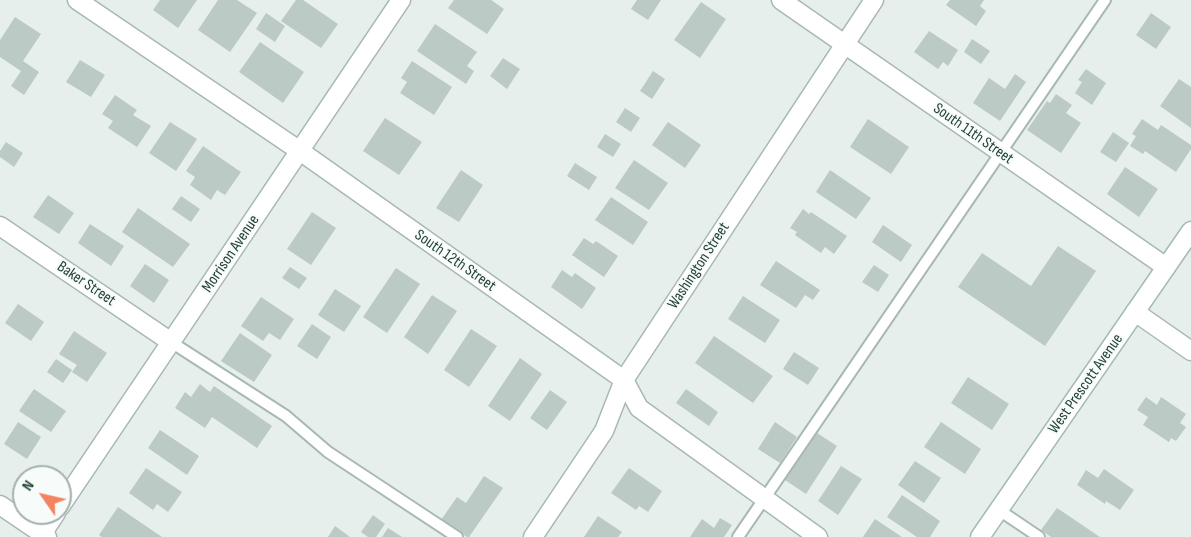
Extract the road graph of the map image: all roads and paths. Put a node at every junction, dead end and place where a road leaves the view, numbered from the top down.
1 (77, 0) edge
2 (401, 0) edge
3 (781, 0) edge
4 (874, 0) edge
5 (1105, 0) edge
6 (844, 44) junction
7 (300, 151) junction
8 (1002, 153) junction
9 (0, 226) edge
10 (1191, 231) edge
11 (1166, 267) junction
12 (1135, 312) junction
13 (171, 342) junction
14 (1191, 351) edge
15 (624, 380) junction
16 (72, 489) edge
17 (764, 498) junction
18 (0, 505) edge
19 (999, 510) junction
20 (43, 536) edge
21 (458, 537) edge
22 (533, 537) edge
23 (738, 537) edge
24 (818, 537) edge
25 (980, 537) edge
26 (1039, 537) edge

1 - 7 street, South 12th Street
2 - 7 street, Morrison Avenue
3 - 6 street, South 11th Street
4 - 6 street, Washington Street
5 - 8 lane
6 - 8 street, South 11th Street
6 - 15 street, Washington Street
7 - 13 street, Morrison Avenue
7 - 15 street, South 12th Street
8 - 11 street, South 11th Street
8 - 17 lane
9 - 13 street, Baker Street
10 - 11 street, West Prescott Avenue
11 - 12 street, West Prescott Avenue
12 - 14 street
12 - 19 street, West Prescott Avenue
13 - 16 street, Morrison Avenue
13 - 21 lane
15 - 17 street, South 12th Street
15 - 22 street, Washington Street
17 - 23 lane
17 - 24 street, South 12th Street
18 - 20 street
19 - 25 street, West Prescott Avenue
19 - 26 lane

